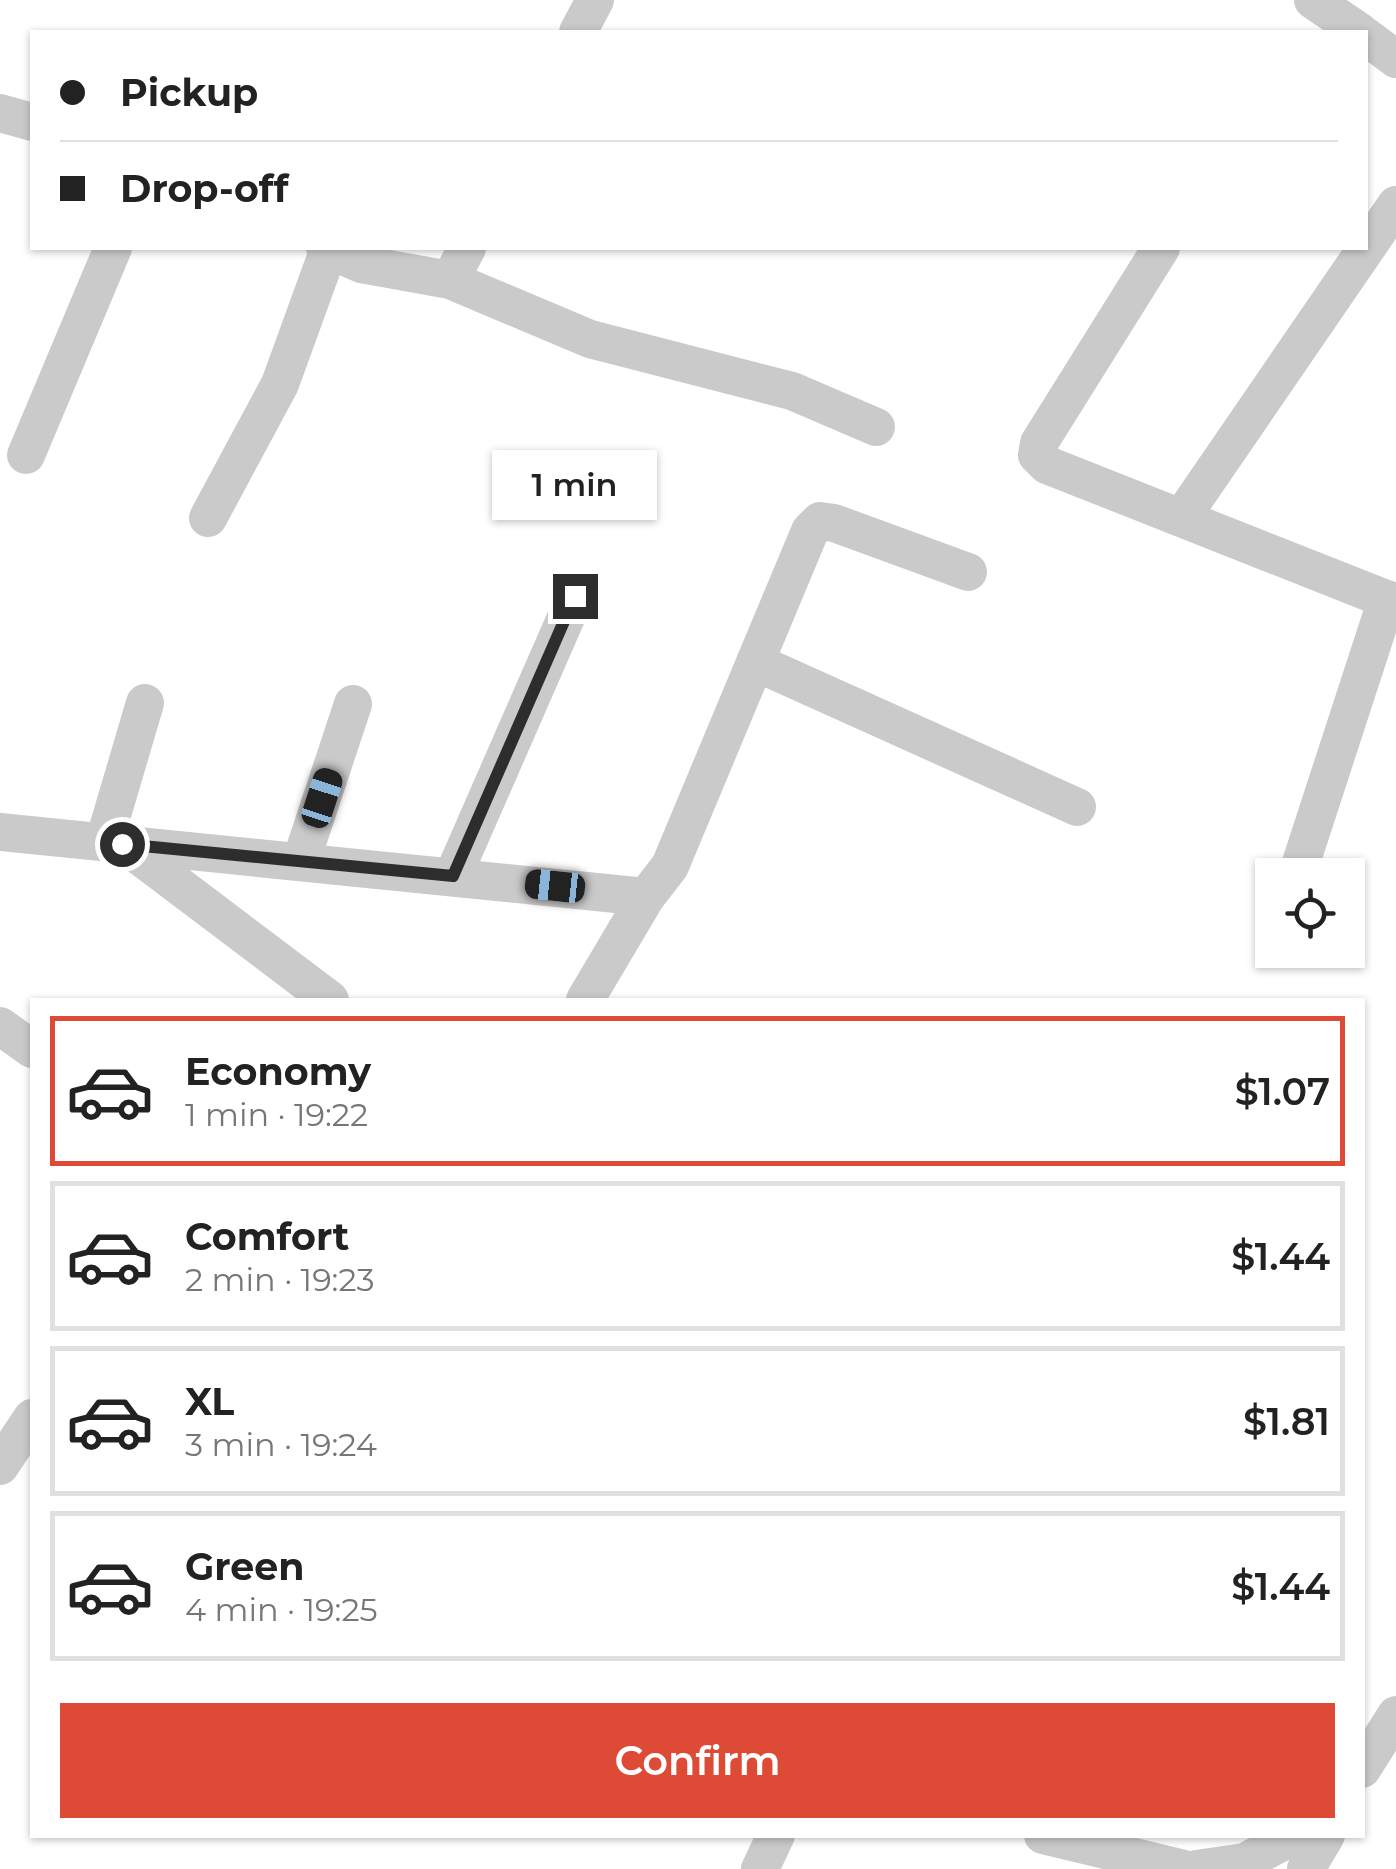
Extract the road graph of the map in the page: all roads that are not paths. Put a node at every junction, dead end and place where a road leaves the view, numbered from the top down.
1 (595, 0) edge
2 (1317, 14) edge
3 (579, 30) edge
4 (1354, 30) edge
5 (1368, 38) edge
6 (1396, 59) edge
7 (0, 113) edge
8 (30, 121) edge
9 (1396, 205) edge
10 (1368, 246) edge
11 (112, 250) edge
12 (326, 250) edge
13 (331, 250) edge
14 (1161, 250) edge
15 (1365, 250) edge
16 (458, 264) edge
17 (876, 426) dead end
18 (26, 454) dead end
19 (208, 518) dead end
20 (1182, 518) junction
21 (968, 572) dead end
22 (575, 596) dead end
23 (1391, 601) edge
24 (755, 662) junction
25 (144, 703) dead end
26 (353, 704) dead end
27 (1077, 806) dead end
28 (0, 832) edge
29 (113, 843) junction
30 (1303, 858) edge
31 (300, 862) junction
32 (453, 876) junction
33 (646, 897) junction
34 (327, 998) edge
35 (586, 998) edge
36 (0, 1026) edge
37 (30, 1048) edge
38 (30, 1421) edge
39 (0, 1466) edge
40 (1396, 1715) edge
41 (1365, 1764) edge
42 (775, 1838) edge
43 (1055, 1838) edge
44 (1289, 1838) edge
45 (1324, 1838) edge
46 (760, 1869) edge
47 (1184, 1869) edge
48 (1196, 1869) edge
49 (1306, 1869) edge

1 - 3 street
2 - 4 street
5 - 6 street
7 - 8 street
9 - 10 street
11 - 18 street
12 - 19 street
13 - 16 street
14 - 20 street
15 - 20 street
16 - 17 street
20 - 23 street
21 - 24 street
22 - 32 street
23 - 30 street
24 - 27 street
24 - 33 street
25 - 29 street
26 - 31 street
28 - 29 street
29 - 31 street
29 - 34 street
31 - 32 street
32 - 33 street
33 - 35 street
36 - 37 street
38 - 39 street
40 - 41 street
42 - 46 street
43 - 47 street
44 - 48 street
45 - 49 street

